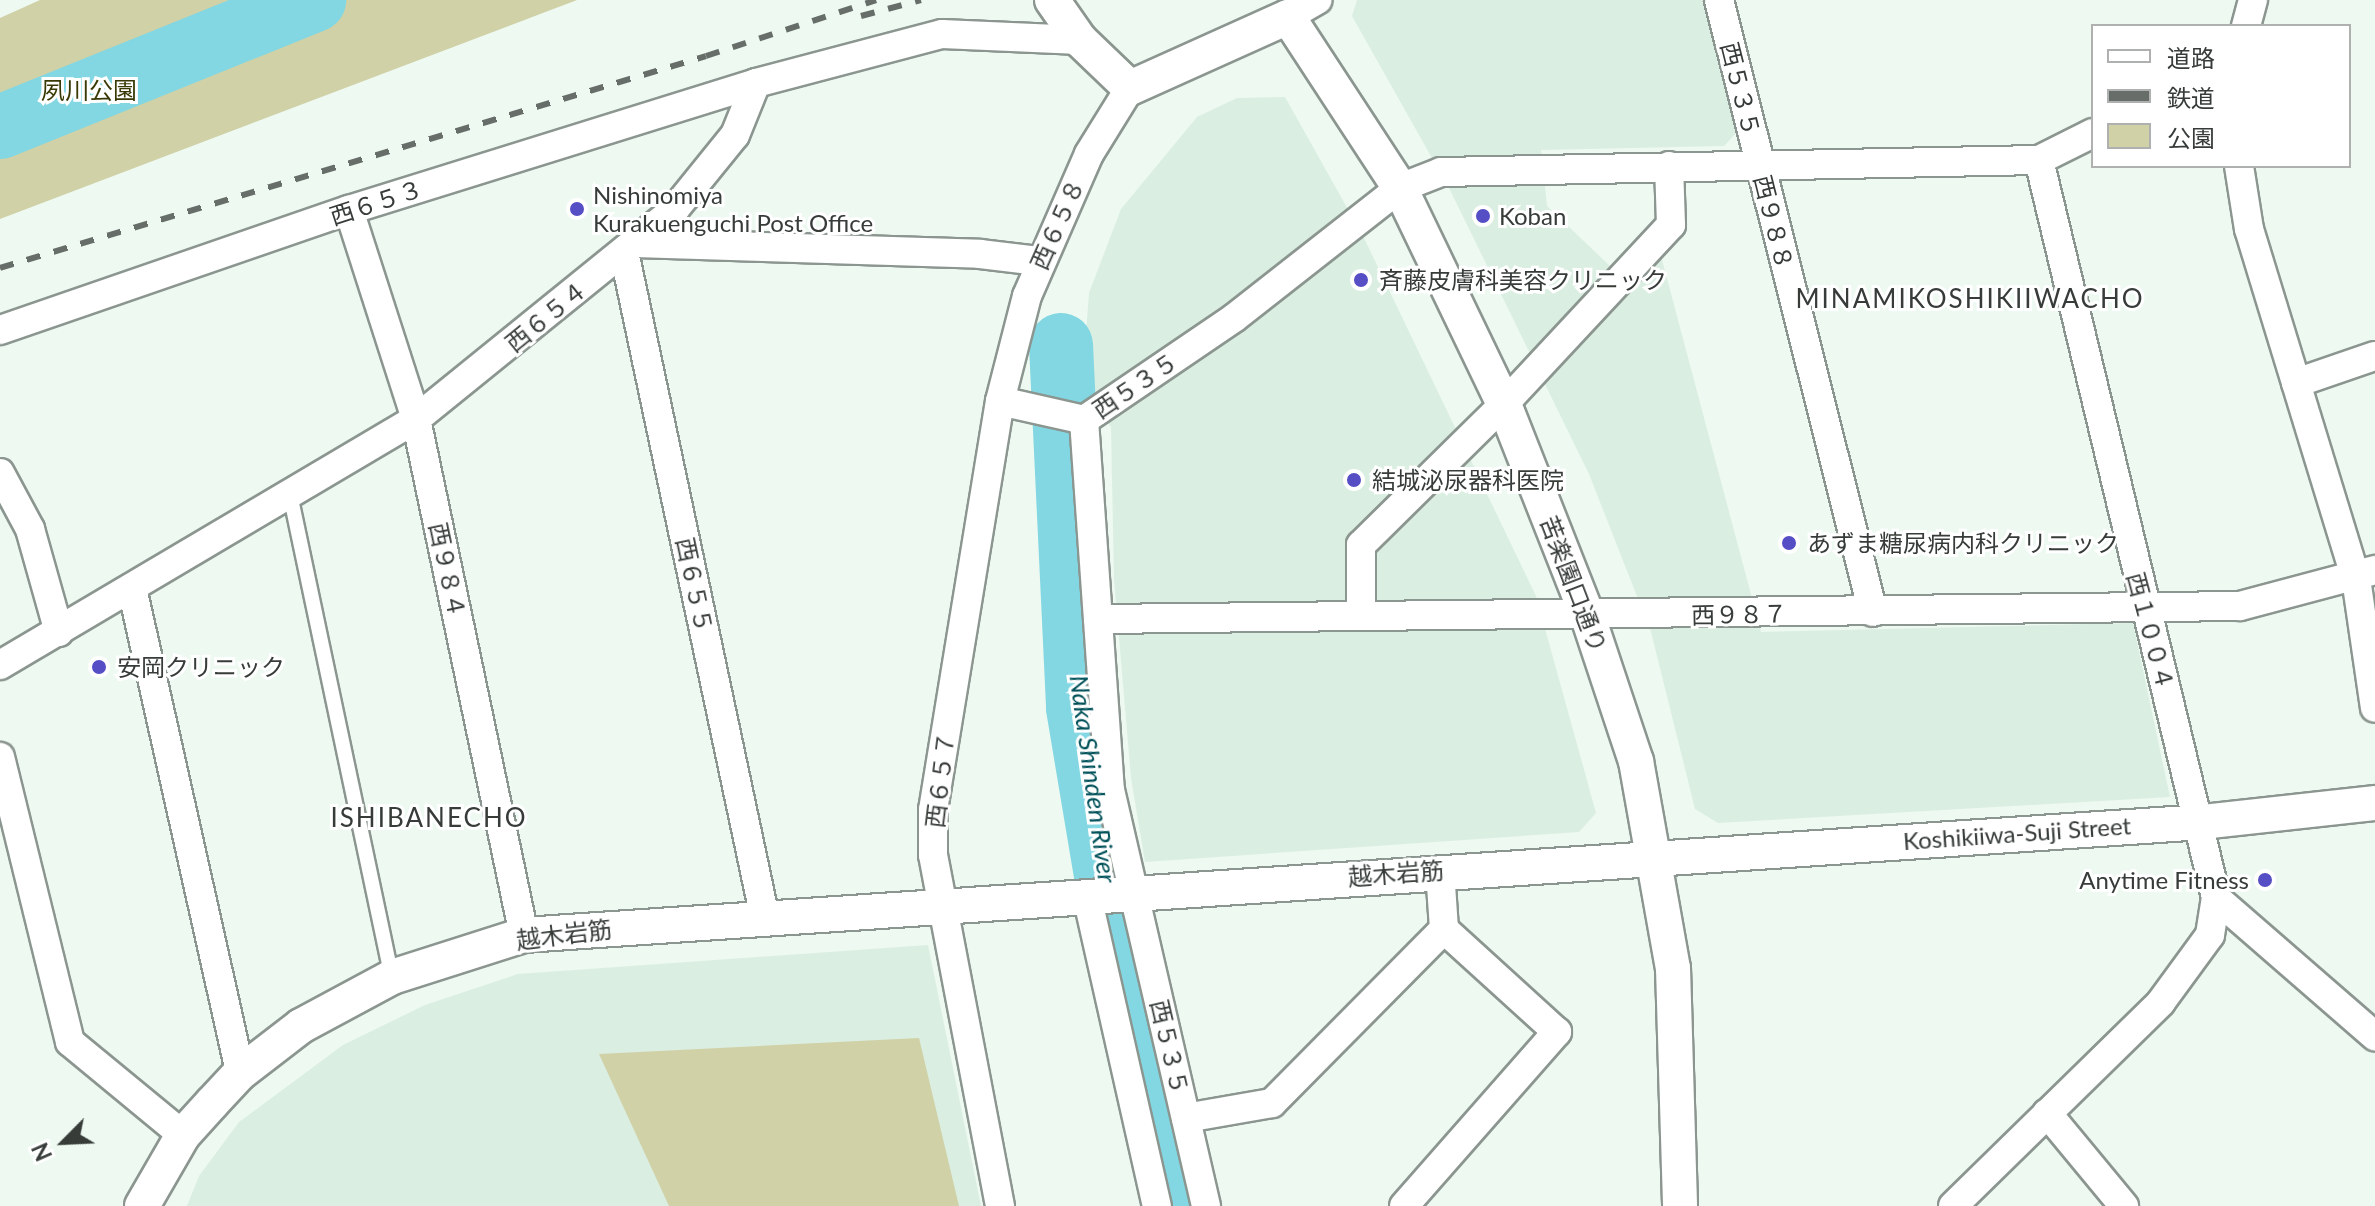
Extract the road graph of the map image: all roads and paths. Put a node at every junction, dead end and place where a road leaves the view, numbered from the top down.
1 (1052, 0) edge
2 (1719, 0) edge
3 (2253, 0) edge
4 (1302, 9) edge
5 (2247, 24) edge
6 (1080, 40) junction
7 (756, 83) junction
8 (1130, 88) junction
9 (2091, 134) edge
10 (2039, 160) junction
11 (1759, 162) junction
12 (1669, 166) junction
13 (2239, 168) edge
14 (1400, 188) junction
15 (349, 210) junction
16 (630, 248) junction
17 (1039, 261) junction
18 (0, 330) edge
19 (2375, 356) edge
20 (2296, 383) junction
21 (1000, 401) junction
22 (1504, 404) junction
23 (1078, 418) junction
24 (416, 419) junction
25 (0, 473) edge
26 (290, 494) junction
27 (2366, 574) edge
28 (132, 588) junction
29 (2144, 609) junction
30 (1873, 612) junction
31 (1361, 614) junction
32 (1588, 617) junction
33 (1098, 619) junction
34 (59, 632) junction
35 (0, 665) edge
36 (2375, 708) edge
37 (0, 757) edge
38 (2375, 803) edge
39 (2202, 822) junction
40 (1657, 856) junction
41 (1440, 870) junction
42 (1135, 892) junction
43 (1087, 896) junction
44 (2216, 898) junction
45 (942, 908) junction
46 (765, 918) junction
47 (1444, 929) junction
48 (524, 935) junction
49 (392, 977) junction
50 (2375, 1036) edge
51 (240, 1073) junction
52 (2047, 1113) junction
53 (1186, 1118) junction
54 (183, 1135) junction
55 (142, 1206) edge
56 (1000, 1206) edge
57 (1157, 1206) edge
58 (1206, 1206) edge
59 (1404, 1206) edge
60 (1680, 1206) edge
61 (1953, 1206) edge
62 (2124, 1206) edge

1 - 6 street
2 - 11 street, 西５３５
3 - 5 street
4 - 8 street
4 - 14 street, 苦楽園口通り
6 - 7 street
6 - 8 street
7 - 15 street, 西６５３
7 - 16 street, 西６５４
8 - 17 street, 西６５８
9 - 10 street, 西９８８
10 - 11 street, 西９８８
10 - 29 street, 西１００４
11 - 12 street, 西５３５
11 - 30 street, 西９８８
12 - 14 street, 西５３５
12 - 22 street
13 - 20 street
14 - 22 street, 苦楽園口通り
14 - 23 street, 西５３５
15 - 18 street, 西６５３
15 - 24 street, 西９８４
16 - 17 street
16 - 24 street, 西６５４
16 - 46 street, 西６５５
17 - 21 street, 西６５８
19 - 20 street
20 - 27 street
21 - 23 street
21 - 45 street, 西６５７
22 - 31 street
22 - 32 street, 苦楽園口通り
23 - 33 street, 西５３５
24 - 26 street, 西６５４
24 - 48 street, 西９８４
25 - 34 street
26 - 28 street, 西６５４
26 - 49 lane
27 - 29 street, 西９８７
27 - 36 street
28 - 34 street, 西６５４
28 - 51 street
29 - 30 street, 西９８７
29 - 39 street, 西１００４
30 - 32 street, 西９８７
31 - 32 street, 西９８７
31 - 33 street, 西９８７
32 - 40 street, 苦楽園口通り
33 - 42 street, 西５３５
34 - 35 street, 西６５４
37 - 54 street
38 - 39 street, Koshikiiwa-Suji Street
39 - 40 street, Koshikiiwa-Suji Street
39 - 44 street, 西１００４
40 - 41 street, 越木岩筋
40 - 60 street, 苦楽園口通り
41 - 42 street, 越木岩筋
41 - 47 street
42 - 43 street, 越木岩筋
42 - 53 street, 西５３５
43 - 45 street, 越木岩筋
43 - 57 street
44 - 50 street
44 - 52 street
45 - 46 street, 越木岩筋
45 - 56 street, 西６５７
46 - 48 street, 越木岩筋
47 - 53 street
47 - 59 street
48 - 49 street, 越木岩筋
49 - 51 street, 越木岩筋
51 - 54 street, 越木岩筋
52 - 61 street
52 - 62 street
53 - 58 street, 西５３５
54 - 55 street, 越木岩筋

